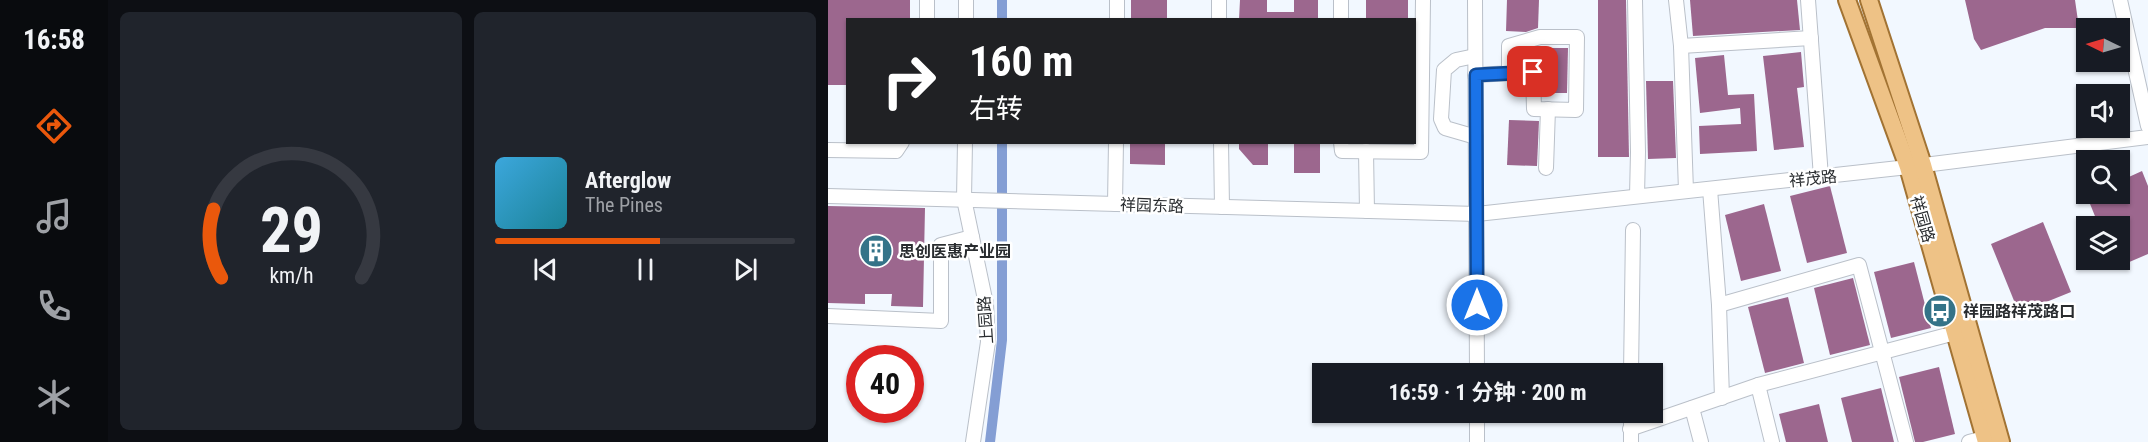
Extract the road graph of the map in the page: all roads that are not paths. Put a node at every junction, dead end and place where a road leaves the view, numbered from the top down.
1 (927, 0) edge
2 (966, 0) edge
3 (1118, 0) edge
4 (1219, 0) edge
5 (1341, 0) edge
6 (1424, 0) edge
7 (1475, 0) edge
8 (1635, 0) edge
9 (1676, 0) edge
10 (1808, 0) edge
11 (1847, 0) edge
12 (1869, 0) edge
13 (2120, 0) edge
14 (927, 18) edge
15 (966, 18) edge
16 (1118, 18) edge
17 (1219, 18) edge
18 (1341, 18) edge
19 (1810, 38) junction
20 (1681, 46) junction
21 (1475, 56) junction
22 (1509, 73) junction
23 (1476, 75) junction
24 (1548, 109) junction
25 (2148, 126) edge
26 (2148, 136) edge
27 (1476, 137) junction
28 (901, 144) edge
29 (965, 144) edge
30 (1116, 144) edge
31 (1221, 144) edge
32 (1341, 144) edge
33 (828, 150) edge
34 (1366, 151) junction
35 (1915, 166) junction
36 (1546, 168) dead end
37 (1821, 177) junction
38 (1710, 189) junction
39 (1686, 191) junction
40 (828, 196) edge
41 (1637, 196) junction
42 (964, 200) junction
43 (1115, 204) junction
44 (1222, 207) junction
45 (1366, 211) junction
46 (1477, 214) junction
47 (1634, 230) dead end
48 (972, 237) junction
49 (1719, 305) junction
50 (828, 315) edge
51 (1955, 333) junction
52 (1477, 363) edge
53 (1631, 363) edge
54 (1758, 385) junction
55 (1722, 398) junction
56 (1692, 408) junction
57 (1477, 423) edge
58 (1631, 435) edge
59 (1985, 441) edge
60 (973, 442) edge
61 (1477, 442) edge
62 (1701, 442) edge
63 (1772, 442) edge
64 (1906, 442) edge

1 - 14 street
2 - 15 street
3 - 16 street
4 - 17 street
5 - 18 street
6 - 34 street
7 - 21 street
8 - 41 street
9 - 20 street
10 - 19 street
11 - 35 main road, 祥园路
12 - 35 main road, 祥园路
13 - 25 street
19 - 20 street
19 - 37 street
20 - 39 street
21 - 23 street
21 - 27 street
22 - 23 street
22 - 24 street
22 - 24 street
23 - 27 street
24 - 36 street
26 - 35 street, 祥茂路
27 - 46 street
28 - 33 street
29 - 42 street, 上园路
30 - 43 street
31 - 44 street
32 - 34 street
34 - 45 street
35 - 37 street, 祥茂路
35 - 51 main road, 祥园路
35 - 59 main road, 祥园路
37 - 38 street, 祥茂路
38 - 39 street, 祥茂路
38 - 49 street
39 - 41 street, 祥茂路
40 - 42 street, 祥园东路
41 - 46 street, 祥茂路
42 - 43 street, 祥园东路
42 - 48 street, 上园路
43 - 44 street, 祥园东路
44 - 45 street, 祥园东路
45 - 46 street, 祥园东路
46 - 52 street
47 - 53 street
48 - 50 street
48 - 60 street, 上园路
49 - 55 street
49 - 64 street
51 - 54 street
51 - 59 main road, 祥园路
54 - 55 street
54 - 63 street
55 - 56 street
56 - 58 street
56 - 62 street
57 - 61 street

